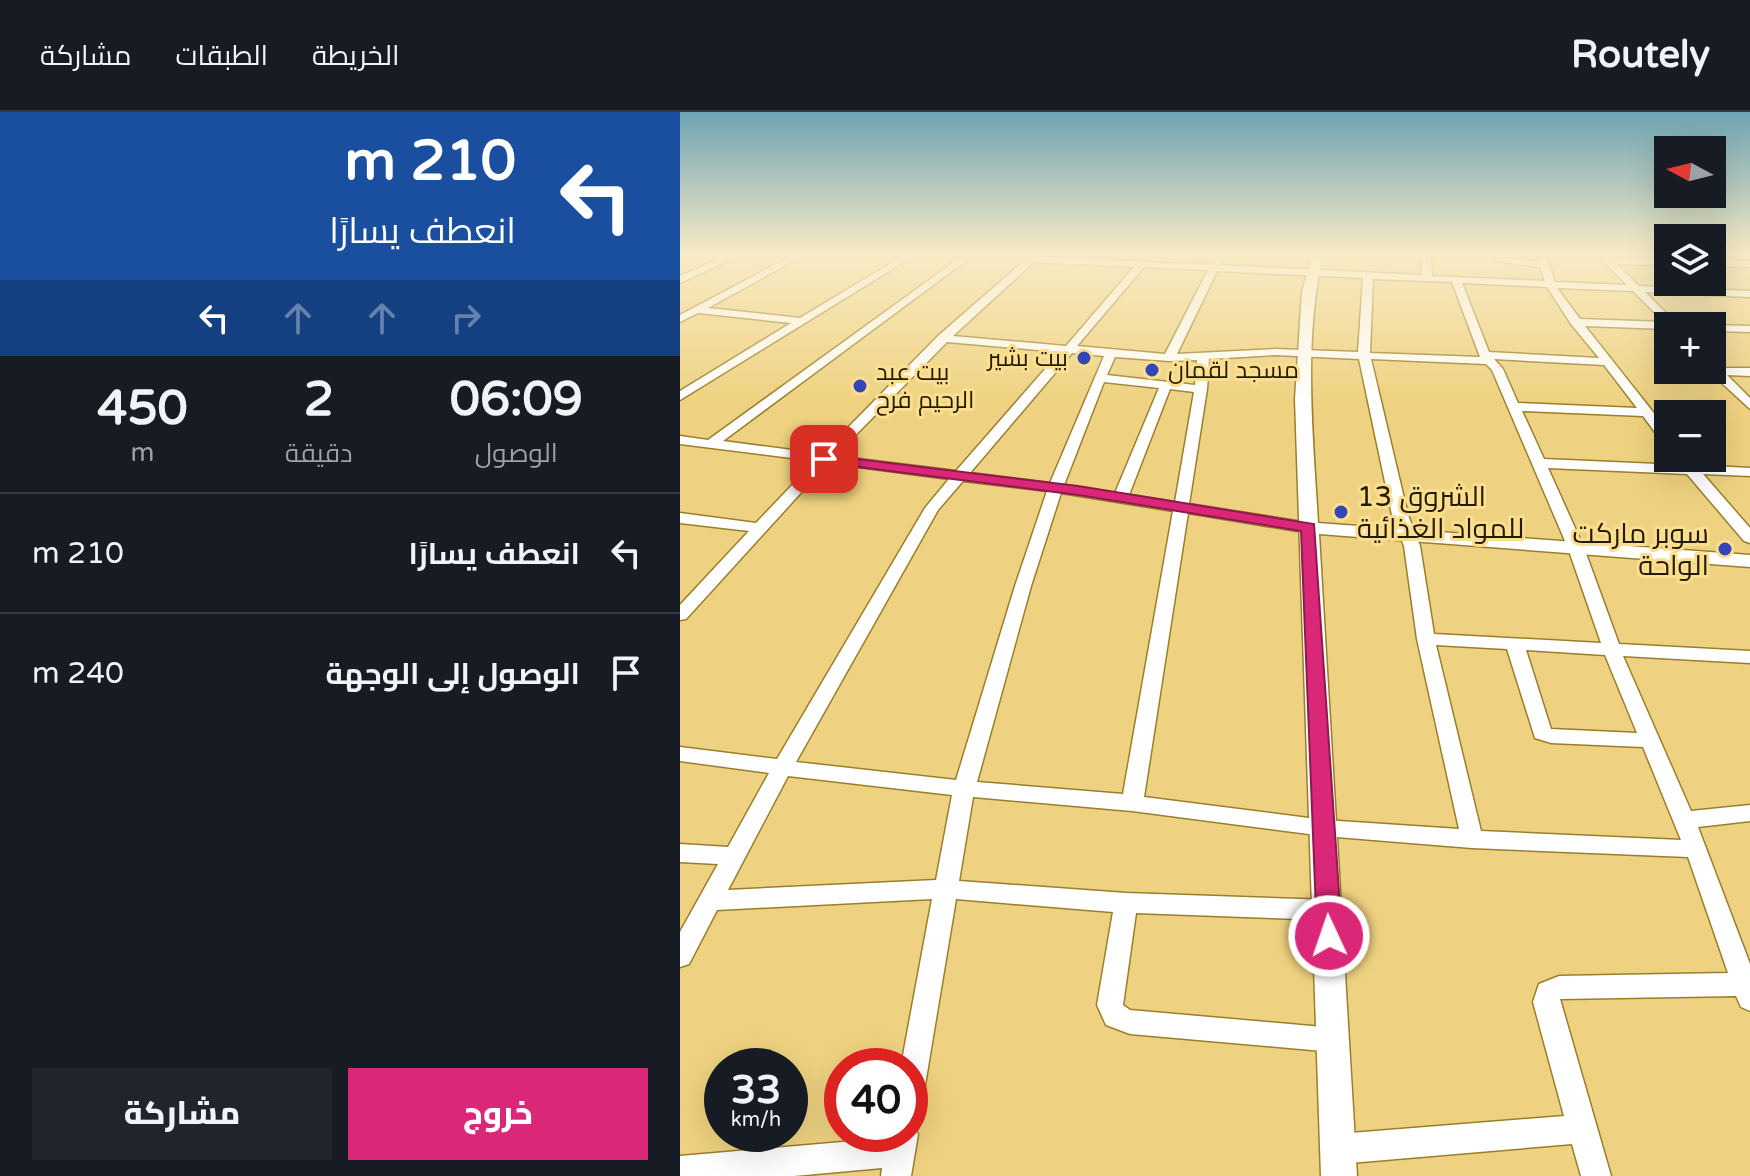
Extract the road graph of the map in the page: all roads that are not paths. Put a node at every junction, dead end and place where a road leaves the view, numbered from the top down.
1 (709, 304) edge
2 (828, 304) edge
3 (904, 304) edge
4 (981, 304) edge
5 (1107, 304) edge
6 (1195, 304) edge
7 (1309, 304) edge
8 (1367, 304) edge
9 (1466, 304) edge
10 (1563, 304) edge
11 (680, 308) edge
12 (697, 310) junction
13 (680, 319) edge
14 (799, 321) junction
15 (1575, 322) junction
16 (1654, 325) edge
17 (1726, 328) edge
18 (1750, 329) edge
19 (942, 338) junction
20 (1066, 350) junction
21 (1303, 353) junction
22 (1110, 354) junction
23 (1203, 355) junction
24 (1364, 355) junction
25 (1169, 358) junction
26 (1487, 358) junction
27 (1606, 362) junction
28 (1726, 369) edge
29 (1750, 372) edge
30 (1099, 378) junction
31 (1726, 380) edge
32 (1166, 385) junction
33 (1201, 389) junction
34 (680, 396) edge
35 (1750, 405) edge
36 (1513, 407) junction
37 (1646, 412) junction
38 (1654, 422) edge
39 (680, 440) edge
40 (705, 443) junction
41 (680, 457) edge
42 (824, 459) junction
43 (1538, 463) junction
44 (1654, 463) edge
45 (1726, 469) edge
46 (1694, 472) edge
47 (1750, 472) edge
48 (958, 475) junction
49 (1056, 488) junction
50 (1121, 497) junction
51 (1180, 506) junction
52 (680, 518) edge
53 (760, 528) junction
54 (1309, 528) junction
55 (1409, 535) junction
56 (1750, 538) edge
57 (1576, 548) junction
58 (1750, 561) edge
59 (680, 615) edge
60 (1426, 639) junction
61 (1515, 644) junction
62 (1612, 650) junction
63 (1750, 657) edge
64 (1648, 740) junction
65 (680, 754) edge
66 (783, 766) junction
67 (964, 789) junction
68 (1132, 803) junction
69 (1750, 813) edge
70 (1683, 820) junction
71 (1324, 828) junction
72 (1472, 839) junction
73 (1696, 849) junction
74 (680, 853) edge
75 (735, 856) junction
76 (944, 889) junction
77 (709, 901) junction
78 (1126, 903) junction
79 (1328, 910) junction
80 (680, 956) edge
81 (1748, 989) edge
82 (1334, 1040) junction
83 (917, 1048) edge
84 (1582, 1129) junction
85 (899, 1154) edge
86 (1339, 1162) edge
87 (739, 1170) edge
88 (680, 1171) edge
89 (1596, 1176) edge

1 - 12 street
2 - 14 street
3 - 40 street
4 - 19 street
5 - 20 street
6 - 25 street
7 - 21 street
8 - 24 street
9 - 26 street
10 - 15 street
11 - 12 street
12 - 13 street
12 - 14 street
14 - 34 street
15 - 16 street
15 - 27 street
17 - 18 street
19 - 20 street
19 - 42 street
20 - 22 street
20 - 48 street
21 - 23 street
21 - 24 street
21 - 54 street
22 - 25 street
22 - 30 street
23 - 25 street
23 - 33 street
24 - 26 street
24 - 55 street
26 - 27 street
26 - 36 street
27 - 37 street
28 - 29 street
30 - 32 street
30 - 49 street
31 - 35 street
32 - 33 street
32 - 50 street
33 - 51 street
36 - 37 street
36 - 43 street
37 - 38 street
39 - 40 street
40 - 41 street
40 - 42 street
42 - 48 street
42 - 53 street
43 - 44 street
43 - 57 street
45 - 47 street
46 - 56 street
48 - 49 street
48 - 66 street
49 - 50 street
49 - 67 street
50 - 51 street
51 - 54 street
51 - 68 street
52 - 53 street
53 - 59 street
54 - 55 street
54 - 71 street
55 - 57 street
55 - 60 street
57 - 58 street
57 - 62 street
60 - 61 street
60 - 72 street
61 - 62 street
61 - 64 street
62 - 63 street
62 - 64 street
64 - 70 street
65 - 66 street
66 - 67 street
66 - 75 street
67 - 68 street
67 - 76 street
68 - 71 street
69 - 70 street
70 - 73 street
71 - 72 street
71 - 79 street
72 - 73 street
73 - 81 street
74 - 75 street
75 - 77 street
76 - 77 street
76 - 78 street
76 - 83 street
77 - 80 street
78 - 79 street
78 - 82 street
79 - 82 street
81 - 84 street
82 - 86 street
84 - 86 street
84 - 89 street
85 - 87 street
87 - 88 street

